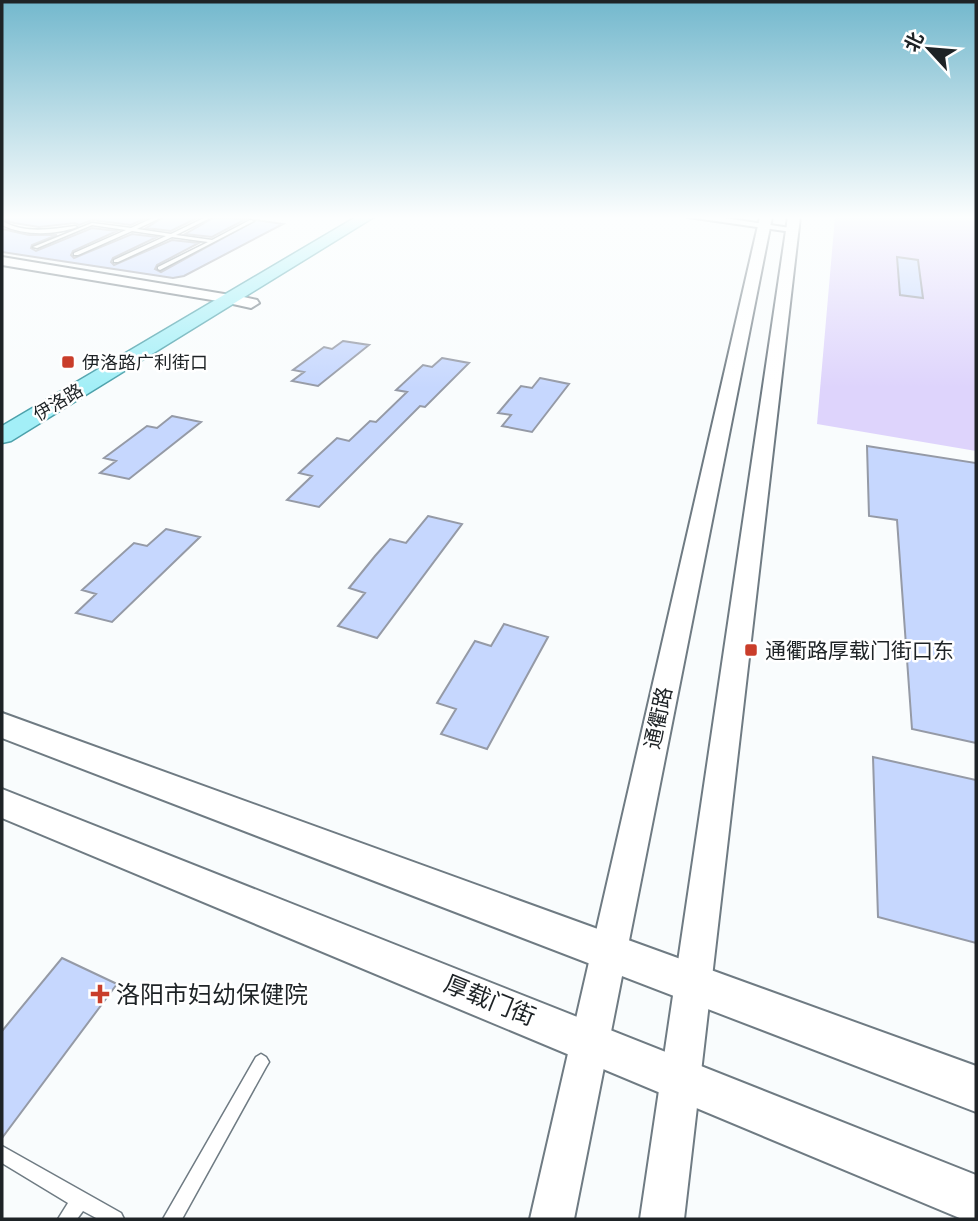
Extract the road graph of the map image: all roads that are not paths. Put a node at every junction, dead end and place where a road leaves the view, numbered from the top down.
1 (41, 274) edge
2 (70, 274) edge
3 (238, 274) edge
4 (281, 274) edge
5 (754, 274) edge
6 (786, 274) edge
7 (196, 298) junction
8 (235, 304) junction
9 (168, 314) dead end
10 (2, 436) edge
11 (2, 725) edge
12 (2, 803) edge
13 (608, 952) junction
14 (694, 982) junction
15 (590, 1040) junction
16 (261, 1062) dead end
17 (681, 1078) junction
18 (976, 1089) edge
19 (2, 1154) edge
20 (80, 1200) junction
21 (976, 1200) edge
22 (67, 1219) edge
23 (114, 1219) edge
24 (172, 1219) edge
25 (552, 1219) edge
26 (664, 1219) edge

1 - 7 street
2 - 7 street
3 - 7 main road
4 - 8 main road, 伊洛路
5 - 13 street, 通衢路
6 - 14 street
7 - 8 street
7 - 9 main road
8 - 10 main road, 伊洛路
11 - 13 main road
12 - 15 main road, 厚载门街
13 - 14 main road
13 - 15 street, 通衢路
14 - 17 street
14 - 18 main road
15 - 17 main road, 厚载门街
15 - 25 street, 通衢路
16 - 24 lane
17 - 21 main road, 厚载门街
17 - 26 street
19 - 20 lane
20 - 22 lane
20 - 23 lane

